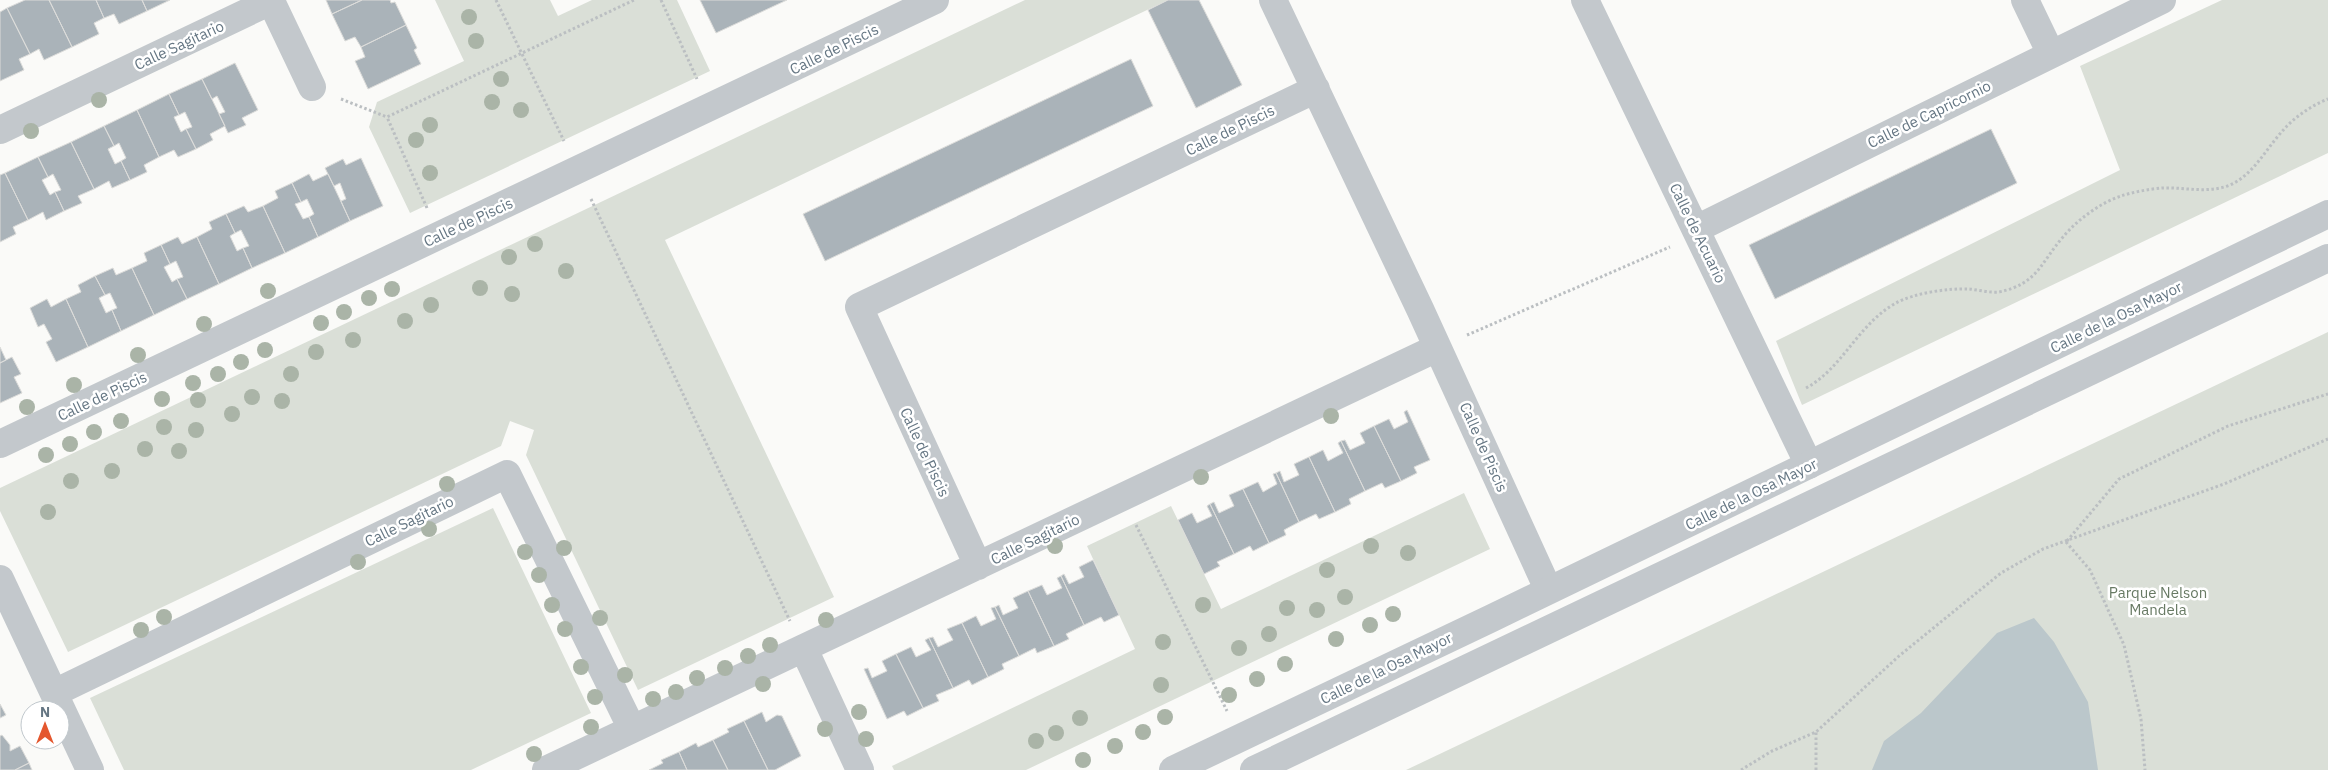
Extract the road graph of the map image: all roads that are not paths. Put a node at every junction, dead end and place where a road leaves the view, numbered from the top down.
1 (935, 0) edge
2 (1273, 0) edge
3 (1585, 0) edge
4 (2025, 0) edge
5 (2162, 0) edge
6 (2051, 54) junction
7 (312, 87) road end
8 (1316, 89) junction
9 (0, 130) edge
10 (2328, 214) edge
11 (1697, 232) junction
12 (2328, 258) edge
13 (1437, 348) junction
14 (0, 444) edge
15 (1810, 466) junction
16 (978, 566) junction
17 (0, 579) edge
18 (1548, 589) junction
19 (804, 649) junction
20 (54, 693) junction
21 (632, 729) junction
22 (90, 770) edge
23 (546, 770) edge
24 (860, 770) edge
25 (1173, 770) edge
26 (1254, 770) edge

1 - 14 street, Calle de Piscis
2 - 8 street, Calle de Piscis
3 - 11 street, Calle de Acuario
4 - 6 street
5 - 6 street, Calle de Capricornio
6 - 11 street, Calle de Capricornio
7 - 9 street, Calle Sagitario
8 - 13 street, Calle de Piscis
8 - 16 street, Calle de Piscis
10 - 15 street, Calle de la Osa Mayor
11 - 15 street, Calle de Acuario
12 - 26 street
13 - 16 street, Calle Sagitario
13 - 18 street, Calle de Piscis
15 - 18 street, Calle de la Osa Mayor
16 - 19 street, Calle Sagitario
17 - 20 street
18 - 25 street, Calle de la Osa Mayor
19 - 21 street, Calle Sagitario
19 - 24 street
20 - 21 street, Calle Sagitario
20 - 22 street
21 - 23 street, Calle Sagitario

